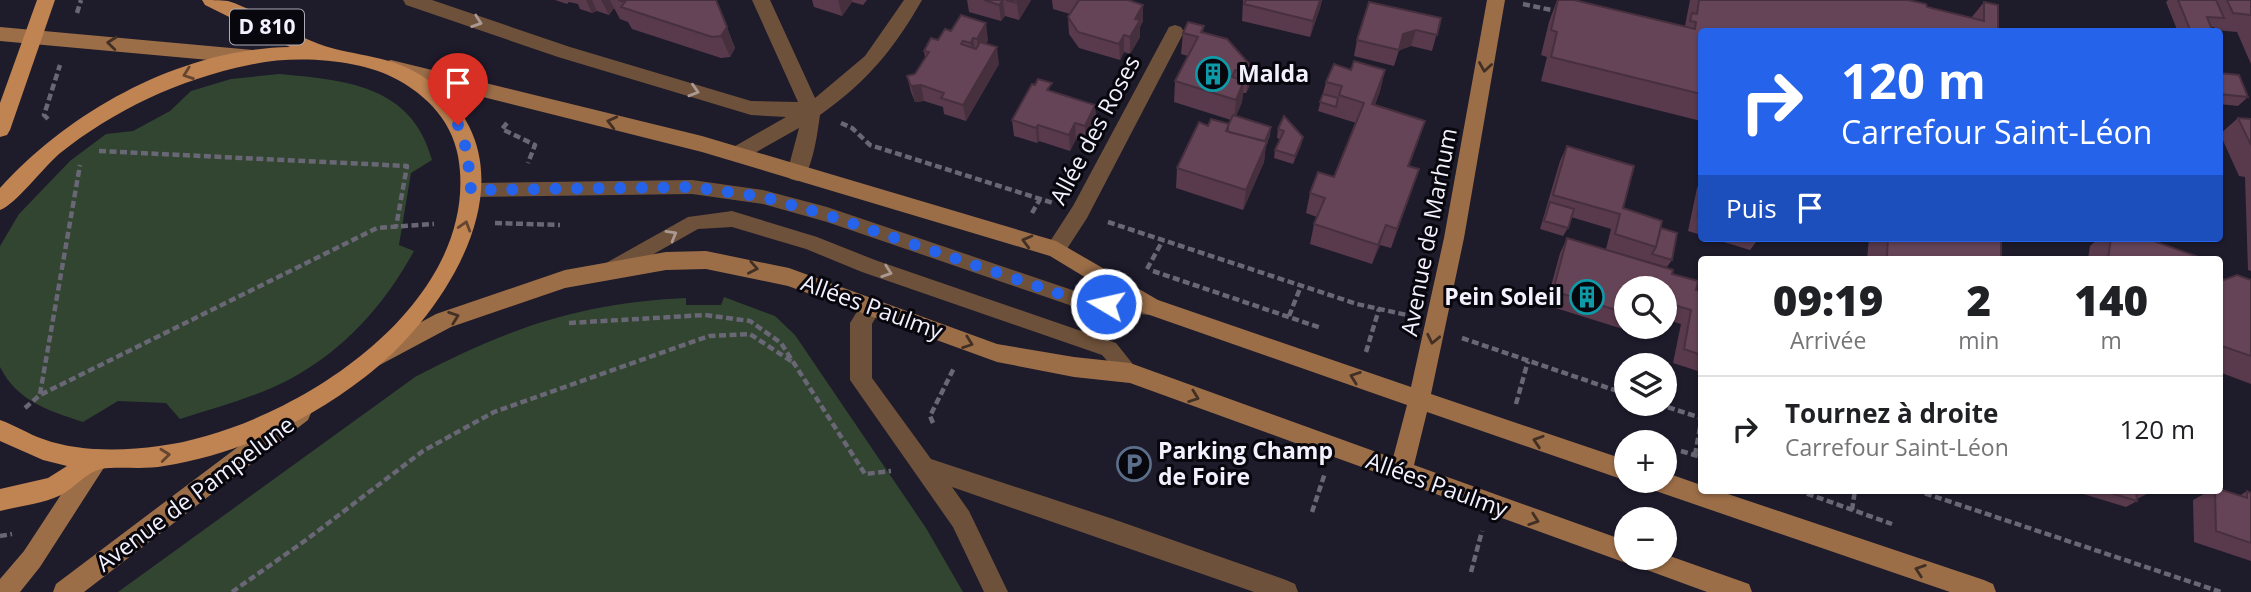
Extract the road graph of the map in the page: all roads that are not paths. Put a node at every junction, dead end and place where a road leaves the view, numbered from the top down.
1 (46, 0) edge
2 (211, 0) edge
3 (412, 0) edge
4 (761, 0) edge
5 (913, 0) edge
6 (1496, 0) edge
7 (1175, 32) dead end
8 (0, 34) edge
9 (32, 38) junction
10 (323, 53) junction
11 (253, 57) junction
12 (370, 61) junction
13 (811, 110) junction
14 (0, 130) edge
15 (737, 155) junction
16 (797, 173) junction
17 (692, 187) junction
18 (471, 190) junction
19 (0, 202) edge
20 (732, 219) junction
21 (1056, 249) junction
22 (613, 269) junction
23 (870, 306) junction
24 (1151, 307) junction
25 (372, 360) junction
26 (1130, 373) junction
27 (324, 395) junction
28 (1419, 401) junction
29 (0, 430) edge
30 (97, 459) junction
31 (923, 467) junction
32 (1614, 467) edge
33 (1401, 473) junction
34 (1677, 487) edge
35 (0, 500) edge
36 (1614, 548) edge
37 (1677, 570) edge
38 (5, 592) edge
39 (65, 592) edge
40 (996, 592) edge
41 (1286, 592) edge
42 (1740, 592) edge
43 (1984, 592) edge

1 - 9 main road
2 - 10 main road, D 810
3 -> 13 street
4 - 13 street
5 - 13 street
6 -> 28 main road, Avenue de Marhum
7 - 21 street, Allée des Roses
8 - 9 main road
11 -> 9 main road
9 - 14 main road
10 - 11 main road
10 - 12 main road
11 -> 19 main road
15 -> 12 main road
12 - 18 main road
13 - 15 street
13 - 16 street
15 - 16 main road
21 -> 16 main road
17 - 18 lane
17 - 20 lane, Allées Paulmy
17 - 24 lane
25 -> 18 main road
22 -> 20 lane, Allées Paulmy
20 -> 26 lane, Allées Paulmy
21 - 24 main road
22 -> 23 main road, Allées Paulmy
25 -> 22 main road, Allées Paulmy
23 -> 26 main road, Allées Paulmy
23 - 31 street
28 -> 24 main road
25 - 27 main road
26 -> 33 main road, Allées Paulmy
30 -> 27 main road
27 - 39 main road, Avenue de Pampelune
32 -> 28 main road
28 - 33 main road, Avenue de Marhum
29 - 30 main road
30 - 35 main road
30 - 38 main road
31 - 40 street
31 - 41 street
33 -> 36 main road, Allées Paulmy
43 -> 34 main road
37 - 42 main road

